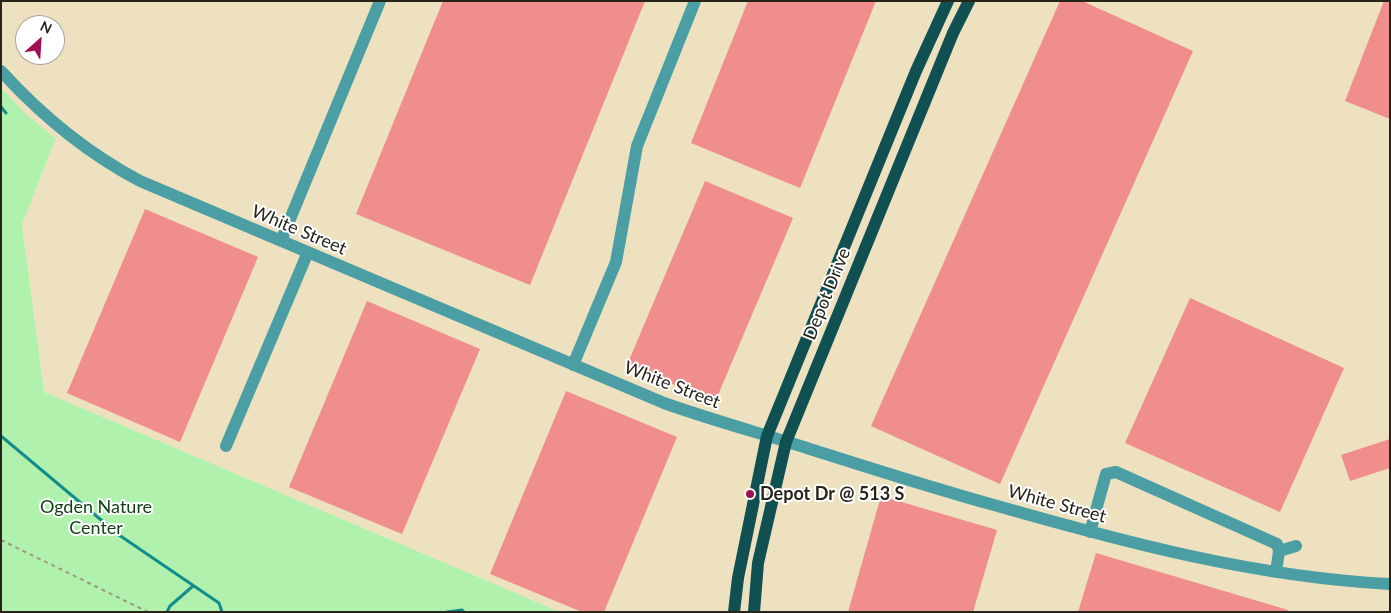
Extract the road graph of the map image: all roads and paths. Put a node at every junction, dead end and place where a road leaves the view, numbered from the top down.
1 (380, 1) edge
2 (695, 1) edge
3 (948, 1) edge
4 (969, 1) edge
5 (1, 71) edge
6 (281, 241) junction
7 (308, 252) junction
8 (573, 365) junction
9 (767, 436) junction
10 (786, 442) junction
11 (226, 446) dead end
12 (1090, 532) junction
13 (1, 540) edge
14 (1296, 546) dead end
15 (1279, 551) junction
16 (1276, 572) junction
17 (1390, 584) edge
18 (148, 612) edge
19 (734, 612) edge
20 (754, 612) edge

1 - 6 street
2 - 8 street
3 - 9 main road, Depot Drive
4 - 10 main road, Depot Drive
5 - 6 street, White Street
6 - 7 street, White Street
7 - 8 street, White Street
7 - 11 street
8 - 9 street, White Street
9 - 10 street, White Street
9 - 19 main road, Depot Drive
10 - 12 street, White Street
10 - 20 main road, Depot Drive
12 - 15 street
12 - 16 street, White Street
13 - 18 path
14 - 15 street
15 - 16 street
16 - 17 street, White Street

